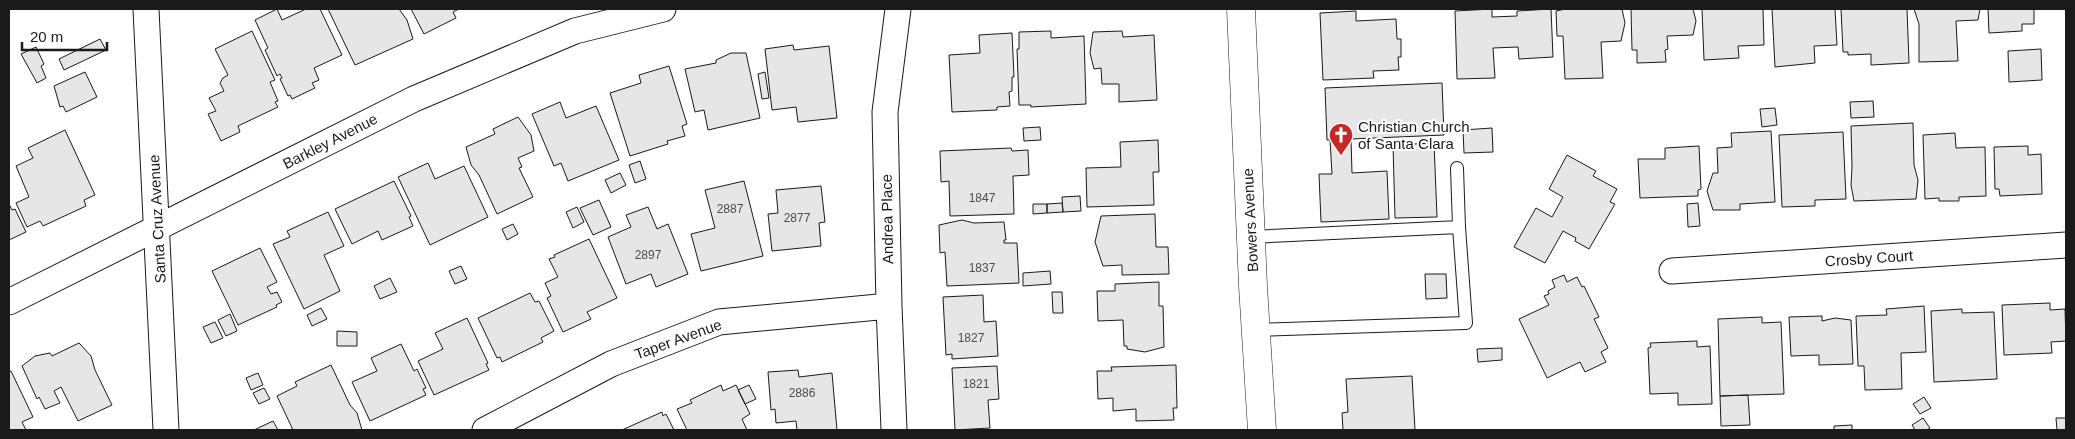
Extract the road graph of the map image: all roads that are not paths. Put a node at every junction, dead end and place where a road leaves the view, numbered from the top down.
1 (146, 9) edge
2 (663, 9) edge
3 (898, 9) edge
4 (1241, 9) edge
5 (1458, 168) dead end
6 (1460, 227) junction
7 (157, 228) junction
8 (1251, 237) junction
9 (2066, 245) edge
10 (1672, 271) dead end
11 (9, 302) edge
12 (889, 306) junction
13 (1256, 330) junction
14 (166, 430) edge
15 (485, 430) edge
16 (894, 430) edge
17 (1262, 430) edge

1 - 7 street, Santa Cruz Avenue
2 - 7 street, Barkley Avenue
3 - 12 street, Andrea Place
4 - 8 main road, Bowers Avenue
5 - 6 lane
6 - 8 lane
6 - 13 lane
7 - 11 street, Barkley Avenue
7 - 14 street, Santa Cruz Avenue
8 - 13 main road, Bowers Avenue
9 - 10 street, Crosby Court
12 - 15 street, Taper Avenue
12 - 16 street, Andrea Place
13 - 17 main road, Bowers Avenue

